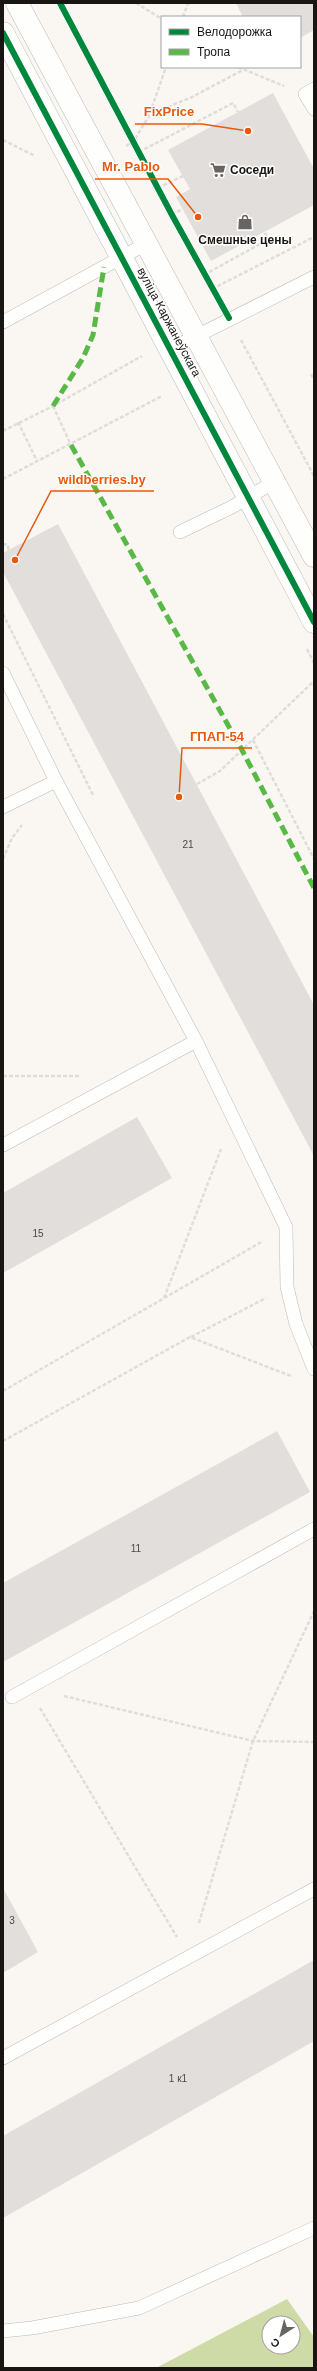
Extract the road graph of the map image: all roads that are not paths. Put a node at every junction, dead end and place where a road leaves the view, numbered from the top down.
1 (17, 3) edge
2 (3, 33) edge
3 (309, 91) edge
4 (314, 109) edge
5 (146, 244) junction
6 (122, 257) junction
7 (314, 277) edge
8 (3, 322) edge
9 (196, 336) junction
10 (171, 349) junction
11 (274, 482) junction
12 (248, 497) junction
13 (180, 532) dead end
14 (314, 556) edge
15 (314, 622) edge
16 (3, 673) edge
17 (56, 781) junction
18 (3, 807) edge
19 (196, 1041) junction
20 (3, 1145) edge
21 (314, 1369) edge
22 (314, 1529) edge
23 (12, 1697) dead end
24 (314, 1889) edge
25 (3, 2058) edge
26 (314, 2228) edge
27 (3, 2330) edge

1 - 5 street, вуліца Каржанеўскага
2 - 6 street, вуліца Каржанеўскага
3 - 4 lane
5 - 6 lane
5 - 9 street, вуліца Каржанеўскага
6 - 8 lane
6 - 10 street, вуліца Каржанеўскага
7 - 9 lane
9 - 10 lane
9 - 11 street, вуліца Каржанеўскага
10 - 12 street, вуліца Каржанеўскага
11 - 12 lane
11 - 14 street, вуліца Каржанеўскага
12 - 13 lane
12 - 15 street, вуліца Каржанеўскага
16 - 17 lane
17 - 18 lane
17 - 19 lane
19 - 20 lane
19 - 21 lane
22 - 23 lane
24 - 25 lane
26 - 27 lane

